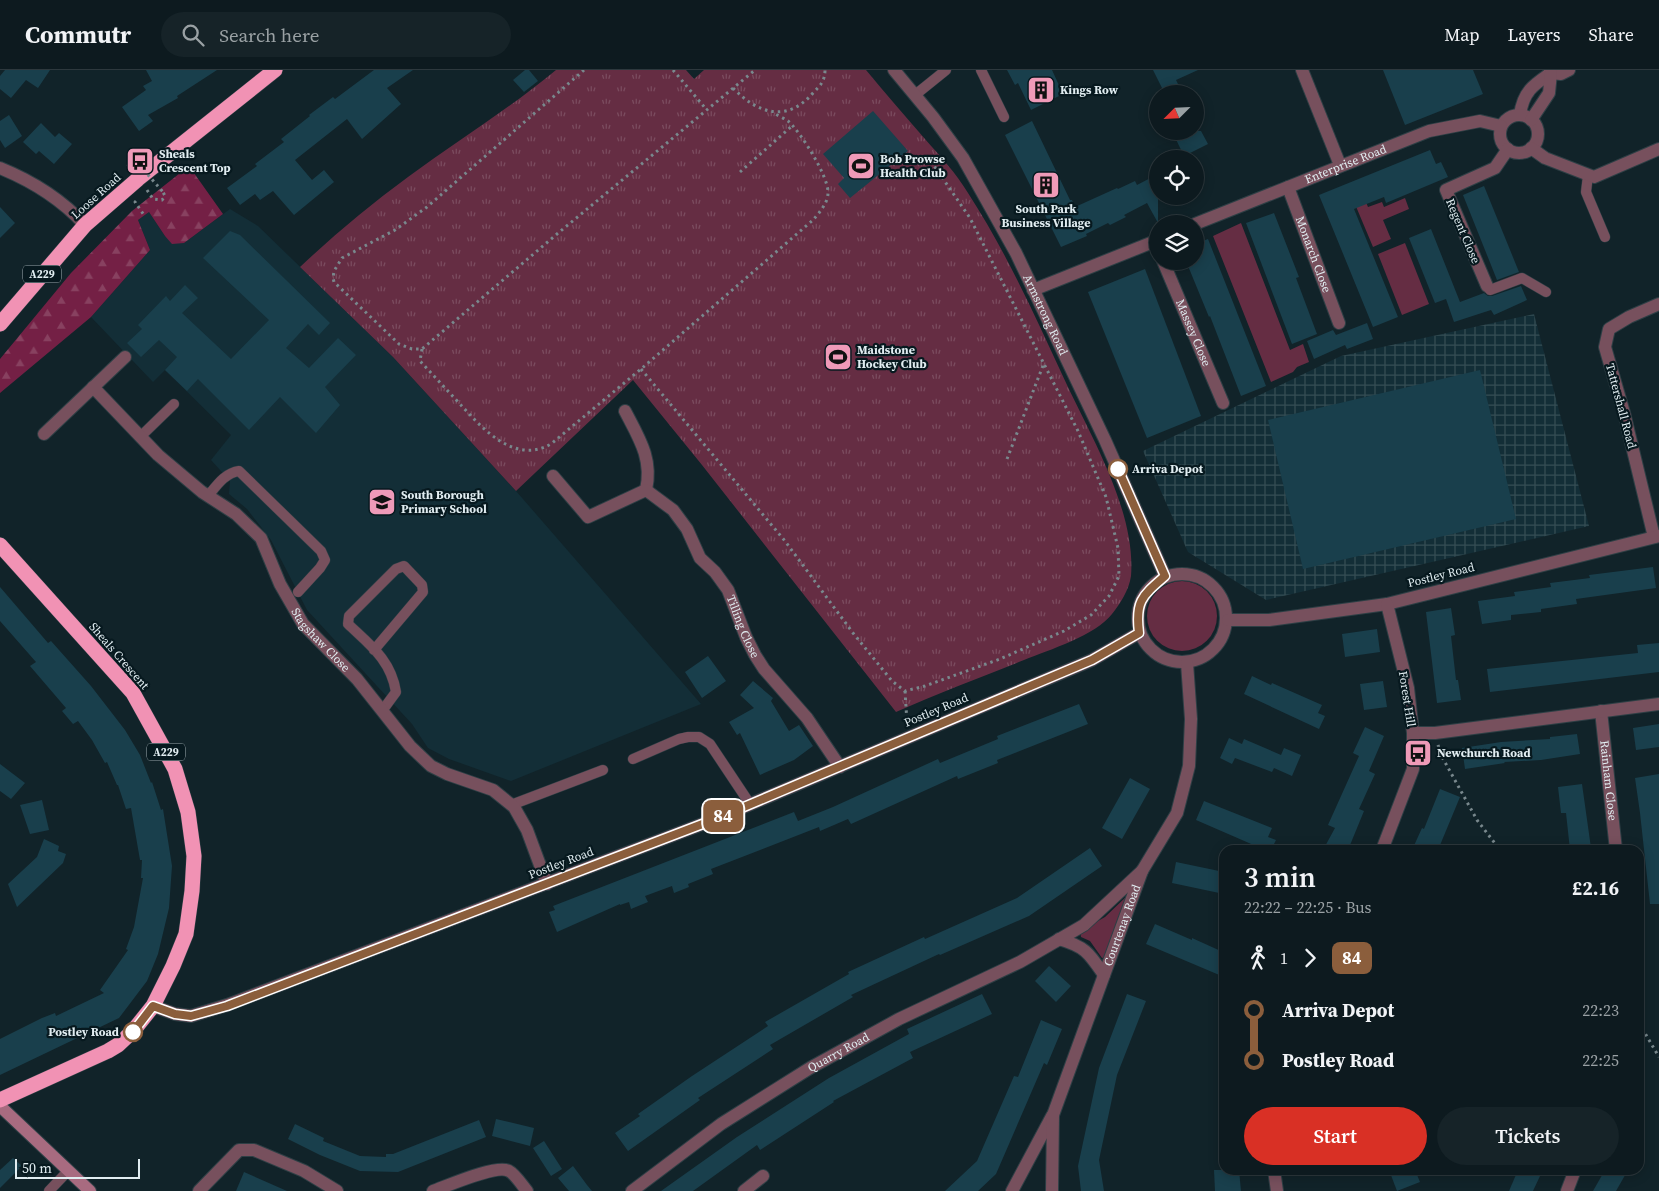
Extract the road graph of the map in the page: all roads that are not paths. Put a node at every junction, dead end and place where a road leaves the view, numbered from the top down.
1 (275, 70) edge
2 (894, 70) edge
3 (946, 70) edge
4 (981, 70) edge
5 (1302, 70) edge
6 (1569, 70) edge
7 (1550, 71) edge
8 (915, 95) junction
9 (1004, 117) dead end
10 (1526, 117) junction
11 (1501, 126) junction
12 (1531, 148) junction
13 (1508, 149) junction
14 (1659, 149) edge
15 (1340, 165) junction
16 (0, 168) edge
17 (1588, 175) junction
18 (1288, 187) junction
19 (1204, 220) edge
20 (85, 225) junction
21 (1605, 237) dead end
22 (1149, 246) edge
23 (1167, 270) edge
24 (1487, 286) joint
25 (1033, 290) junction
26 (1546, 292) dead end
27 (1659, 304) edge
28 (1339, 323) dead end
29 (0, 324) edge
30 (125, 357) dead end
31 (93, 387) junction
32 (1223, 403) dead end
33 (174, 404) dead end
34 (625, 410) dead end
35 (44, 434) dead end
36 (140, 437) junction
37 (553, 476) dead end
38 (646, 490) junction
39 (208, 496) junction
40 (1656, 537) edge
41 (0, 545) edge
42 (1165, 576) junction
43 (298, 592) dead end
44 (1387, 604) junction
45 (1228, 620) junction
46 (1139, 633) junction
47 (374, 650) junction
48 (1187, 664) junction
49 (1659, 704) edge
50 (382, 711) junction
51 (1601, 711) junction
52 (1413, 733) junction
53 (633, 759) dead end
54 (840, 767) junction
55 (603, 770) dead end
56 (750, 804) junction
57 (511, 805) junction
58 (1384, 845) edge
59 (1615, 845) edge
60 (1142, 872) junction
61 (548, 884) junction
62 (1060, 939) junction
63 (1104, 975) junction
64 (153, 1006) junction
65 (0, 1100) edge
66 (0, 1106) edge
67 (1053, 1115) junction
68 (68, 1171) junction
69 (1275, 1175) edge
70 (1573, 1175) edge
71 (763, 1176) dead end
72 (638, 1189) edge
73 (49, 1191) edge
74 (90, 1191) edge
75 (199, 1191) edge
76 (338, 1191) edge
77 (433, 1191) edge
78 (528, 1191) edge
79 (744, 1191) edge
80 (1012, 1191) edge
81 (1052, 1191) edge
82 (1277, 1191) edge
83 (1567, 1191) edge

1 - 20 highway, Loose Road / A229
2 - 8 street, Armstrong Road
3 - 8 lane
4 - 9 lane
5 - 15 street
6 - 7 street
7 - 10 street
7 - 10 street
8 - 25 street, Armstrong Road
10 - 11 street
10 - 12 street
11 - 13 street
11 - 15 street, Enterprise Road
12 - 13 street
12 - 17 street
13 - 24 street, Regent Close
14 - 17 street
15 - 18 street, Enterprise Road
16 - 20 street
17 - 21 lane
18 - 19 street, Enterprise Road
18 - 28 street, Monarch Close
20 - 29 highway, Loose Road / A229
22 - 25 street
23 - 32 street, Massey Close
24 - 26 lane
25 - 42 street, Armstrong Road
27 - 40 street, Tattershall Road
30 - 31 street
31 - 35 street
31 - 36 street, Stagshaw Close
33 - 36 lane
34 - 38 street
36 - 39 street, Stagshaw Close
37 - 38 street
38 - 54 street, Tilling Close
39 - 43 lane
39 - 50 street, Stagshaw Close
40 - 44 street, Postley Road
41 - 64 highway, Sheals Crescent / A229
42 - 45 street
42 - 46 street
44 - 45 street, Postley Road
44 - 52 street, Forest Hill
45 - 48 street
46 - 48 street
46 - 54 street, Postley Road
47 - 47 lane
47 - 50 lane
48 - 60 street, Courtenay Road
49 - 51 street
50 - 57 street, Stagshaw Close
51 - 52 street
51 - 59 street, Rainham Close
52 - 58 street, Forest Hill
53 - 56 lane
54 - 56 street, Postley Road
55 - 57 lane
56 - 61 street, Postley Road
57 - 61 street, Stagshaw Close
60 - 62 street, Quarry Road
60 - 63 street, Courtenay Road
61 - 64 street, Postley Road
62 - 63 street
62 - 72 street, Quarry Road
63 - 67 street, Courtenay Road
64 - 65 highway, A229
66 - 68 street
67 - 80 street
67 - 81 street, Courtenay Road
68 - 73 lane
68 - 74 street
69 - 82 street
70 - 83 street
71 - 79 street
75 - 76 street
77 - 78 street

